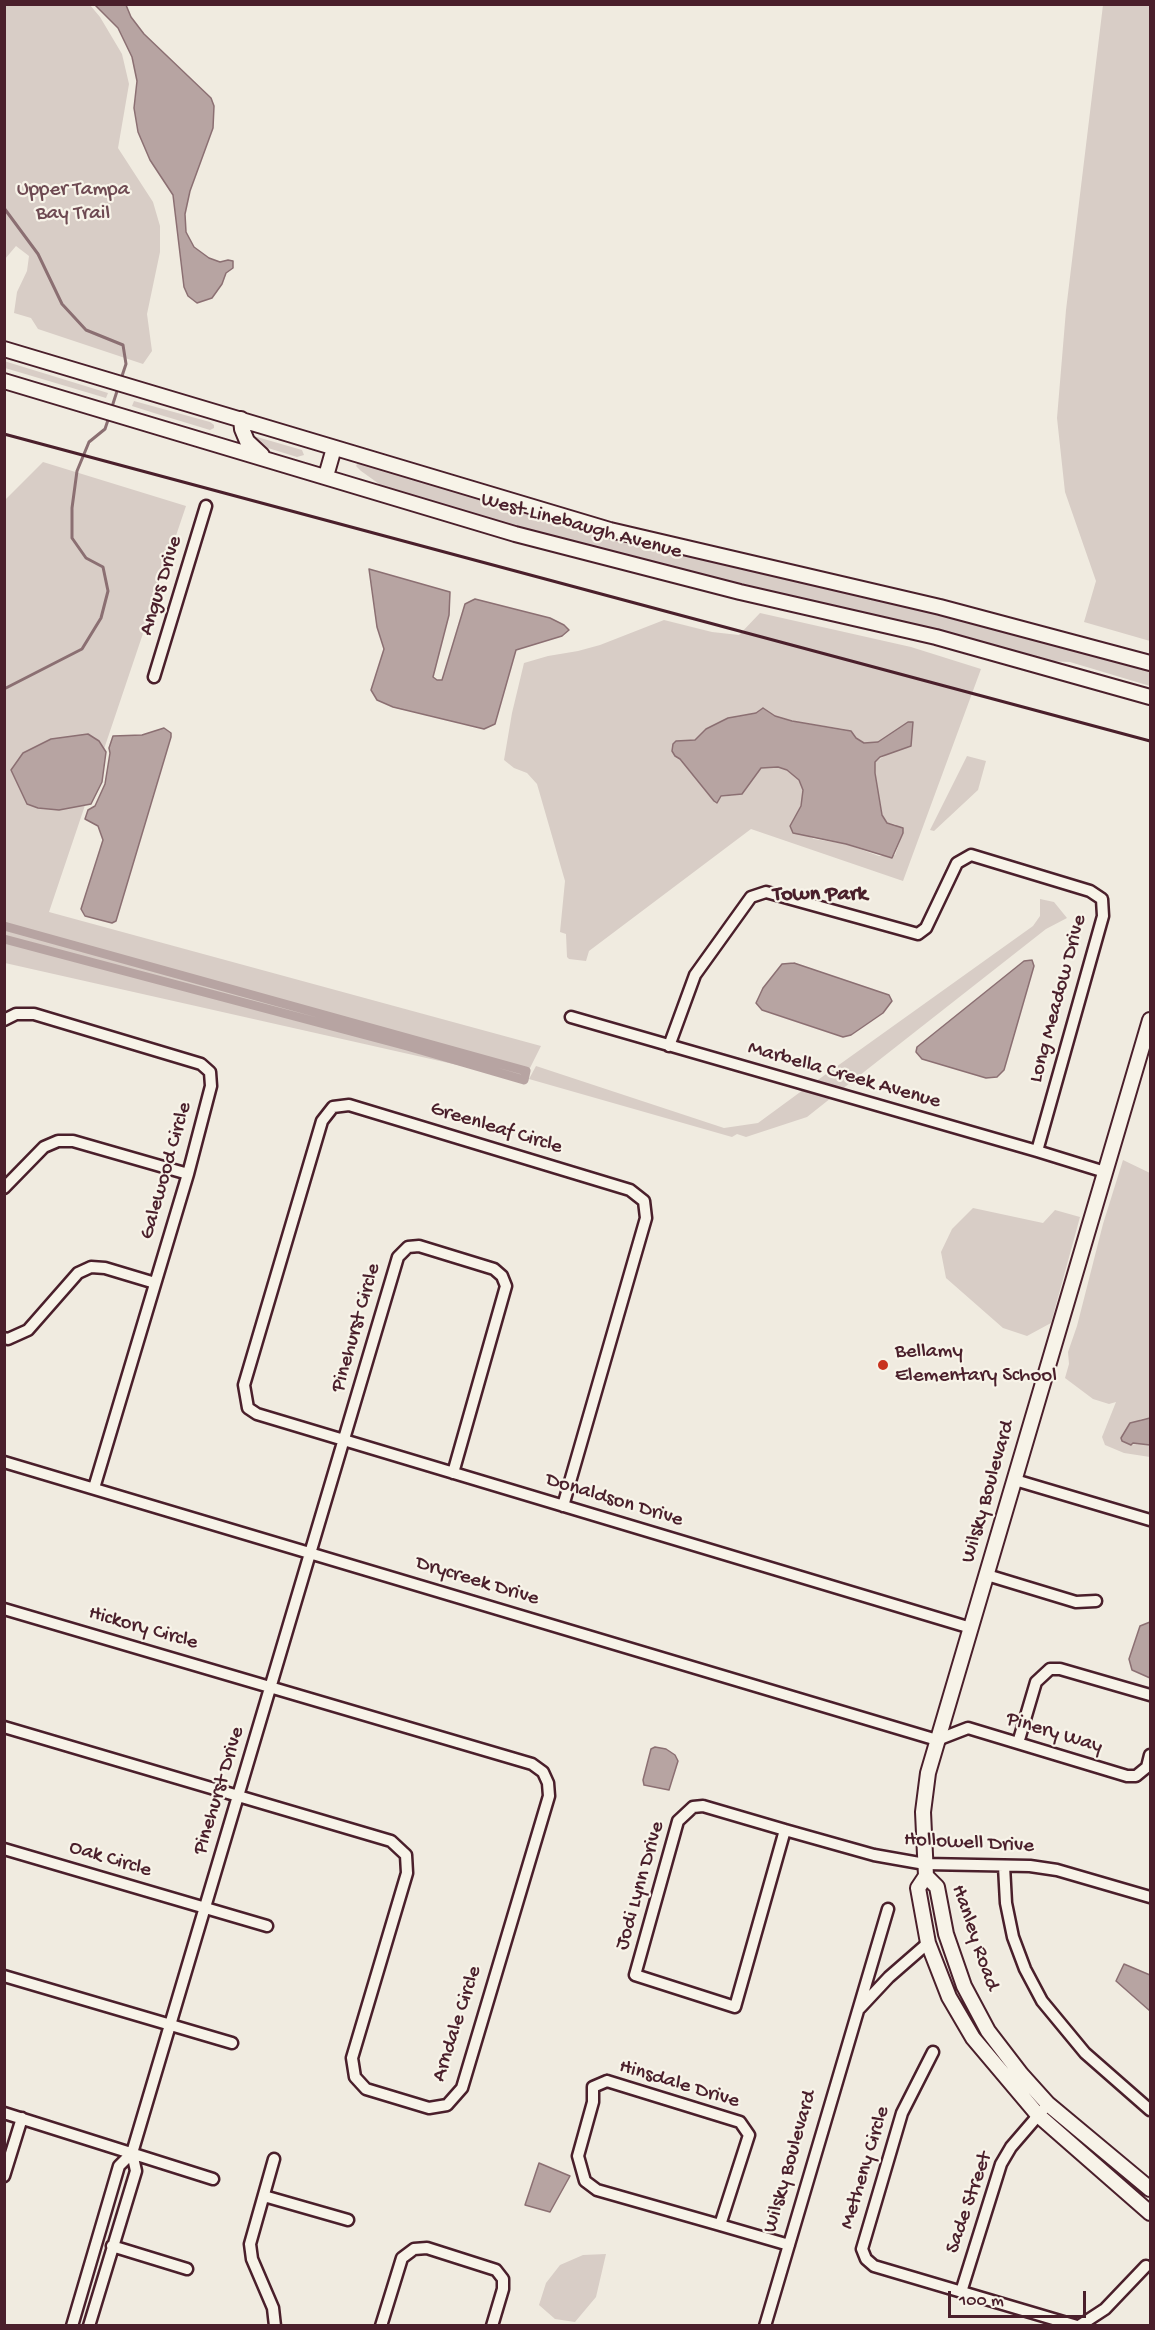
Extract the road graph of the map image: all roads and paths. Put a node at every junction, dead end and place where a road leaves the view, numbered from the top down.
1 (4, 349) edge
2 (4, 381) edge
3 (241, 419) junction
4 (334, 448) junction
5 (269, 459) junction
6 (326, 476) junction
7 (206, 507) dead end
8 (1150, 663) edge
9 (154, 677) dead end
10 (1150, 697) edge
11 (571, 1017) dead end
12 (4, 1020) edge
13 (1150, 1020) edge
14 (669, 1046) junction
15 (1037, 1150) junction
16 (1105, 1172) junction
17 (188, 1174) junction
18 (4, 1188) edge
19 (155, 1283) junction
20 (4, 1338) edge
21 (248, 1408) joint
22 (345, 1441) junction
23 (4, 1462) edge
24 (453, 1473) junction
25 (1015, 1480) junction
26 (94, 1488) junction
27 (562, 1506) junction
28 (1150, 1520) edge
29 (312, 1553) junction
30 (987, 1575) junction
31 (1096, 1601) dead end
32 (4, 1609) edge
33 (971, 1628) junction
34 (271, 1687) junction
35 (1150, 1695) edge
36 (4, 1727) edge
37 (937, 1740) junction
38 (1018, 1743) junction
39 (1150, 1755) edge
40 (238, 1796) junction
41 (785, 1830) junction
42 (4, 1849) edge
43 (1004, 1866) junction
44 (925, 1870) junction
45 (1150, 1897) edge
46 (205, 1908) junction
47 (888, 1909) dead end
48 (267, 1926) dead end
49 (928, 1943) junction
50 (4, 1976) edge
51 (858, 2010) junction
52 (170, 2025) junction
53 (232, 2043) dead end
54 (933, 2052) dead end
55 (1048, 2104) junction
56 (1150, 2110) edge
57 (4, 2113) edge
58 (1038, 2115) junction
59 (22, 2118) junction
60 (132, 2153) junction
61 (274, 2159) dead end
62 (4, 2176) edge
63 (213, 2179) dead end
64 (1150, 2189) edge
65 (264, 2196) junction
66 (1150, 2213) edge
67 (348, 2220) dead end
68 (720, 2225) junction
69 (789, 2245) junction
70 (112, 2246) junction
71 (1146, 2266) dead end
72 (187, 2269) dead end
73 (961, 2292) junction
74 (72, 2325) edge
75 (89, 2325) edge
76 (275, 2325) edge
77 (381, 2325) edge
78 (492, 2325) edge
79 (765, 2325) edge
80 (1078, 2325) edge

1 - 3 main road, West Linebaugh Avenue
2 - 5 main road, West Linebaugh Avenue
3 - 4 main road, West Linebaugh Avenue
3 - 5 main road
4 - 6 main road
4 - 8 main road, West Linebaugh Avenue
5 - 6 main road, West Linebaugh Avenue
6 - 10 main road, West Linebaugh Avenue
7 - 9 street, Angus Drive
11 - 14 street, Marbella Creek Avenue
12 - 17 street, Galewood Circle
13 - 16 main road, Wilsky Boulevard
14 - 15 street, Marbella Creek Avenue
14 - 15 street, Long Meadow Drive
15 - 16 street, Marbella Creek Avenue
16 - 25 main road, Wilsky Boulevard
17 - 18 street
17 - 19 street, Galewood Circle
19 - 20 street
19 - 26 street, Galewood Circle
21 - 22 street, Donaldson Drive
21 - 27 street, Greenleaf Circle
22 - 24 street, Donaldson Drive
22 - 24 street, Pinehurst Circle
22 - 29 street, Pinehurst Drive
23 - 26 street, Drycreek Drive
24 - 27 street, Donaldson Drive
25 - 28 street
25 - 30 main road, Wilsky Boulevard
26 - 29 street, Drycreek Drive
27 - 33 street, Donaldson Drive
29 - 34 street, Pinehurst Drive
29 - 37 street, Drycreek Drive
30 - 31 street
30 - 33 main road, Wilsky Boulevard
32 - 34 street, Hickory Circle
33 - 37 main road, Wilsky Boulevard
34 - 40 street, Pinehurst Drive
34 - 40 street, Arndale Circle
35 - 38 street
36 - 40 street
37 - 38 street, Pinery Way
37 - 44 main road, Wilsky Boulevard
38 - 39 street, Pinery Way
40 - 46 street, Pinehurst Drive
41 - 41 street, Jodi Lynn Drive
41 - 44 street, Hollowell Drive
42 - 46 street, Oak Circle
43 - 44 street, Hollowell Drive
43 - 45 street, Hollowell Drive
43 - 56 street
44 - 49 main road, Hanley Road
44 - 55 main road, Hanley Road
46 - 48 street, Oak Circle
46 - 52 street, Pinehurst Drive
47 - 51 street, Wilsky Boulevard
49 - 51 street, Wilsky Boulevard
49 - 58 main road, Hanley Road
50 - 52 street
51 - 69 street, Wilsky Boulevard
52 - 53 street
52 - 60 street, Pinehurst Drive
54 - 73 street, Metheny Circle
55 - 58 street, Sade Street
55 - 64 main road, Hanley Road
57 - 59 street
58 - 66 main road, Hanley Road
58 - 73 street, Sade Street
59 - 60 street
59 - 62 street
60 - 63 street
60 - 70 street, Pinehurst Drive
60 - 74 street, Pinehurst Drive
61 - 65 street
65 - 67 street
65 - 76 street
68 - 68 street, Hinsdale Drive
68 - 69 street, Hinsdale Drive
69 - 79 street, Wilsky Boulevard
70 - 72 street
70 - 75 street, Pinehurst Drive
71 - 80 street, Metheny Circle
73 - 80 street, Metheny Circle
77 - 78 street

